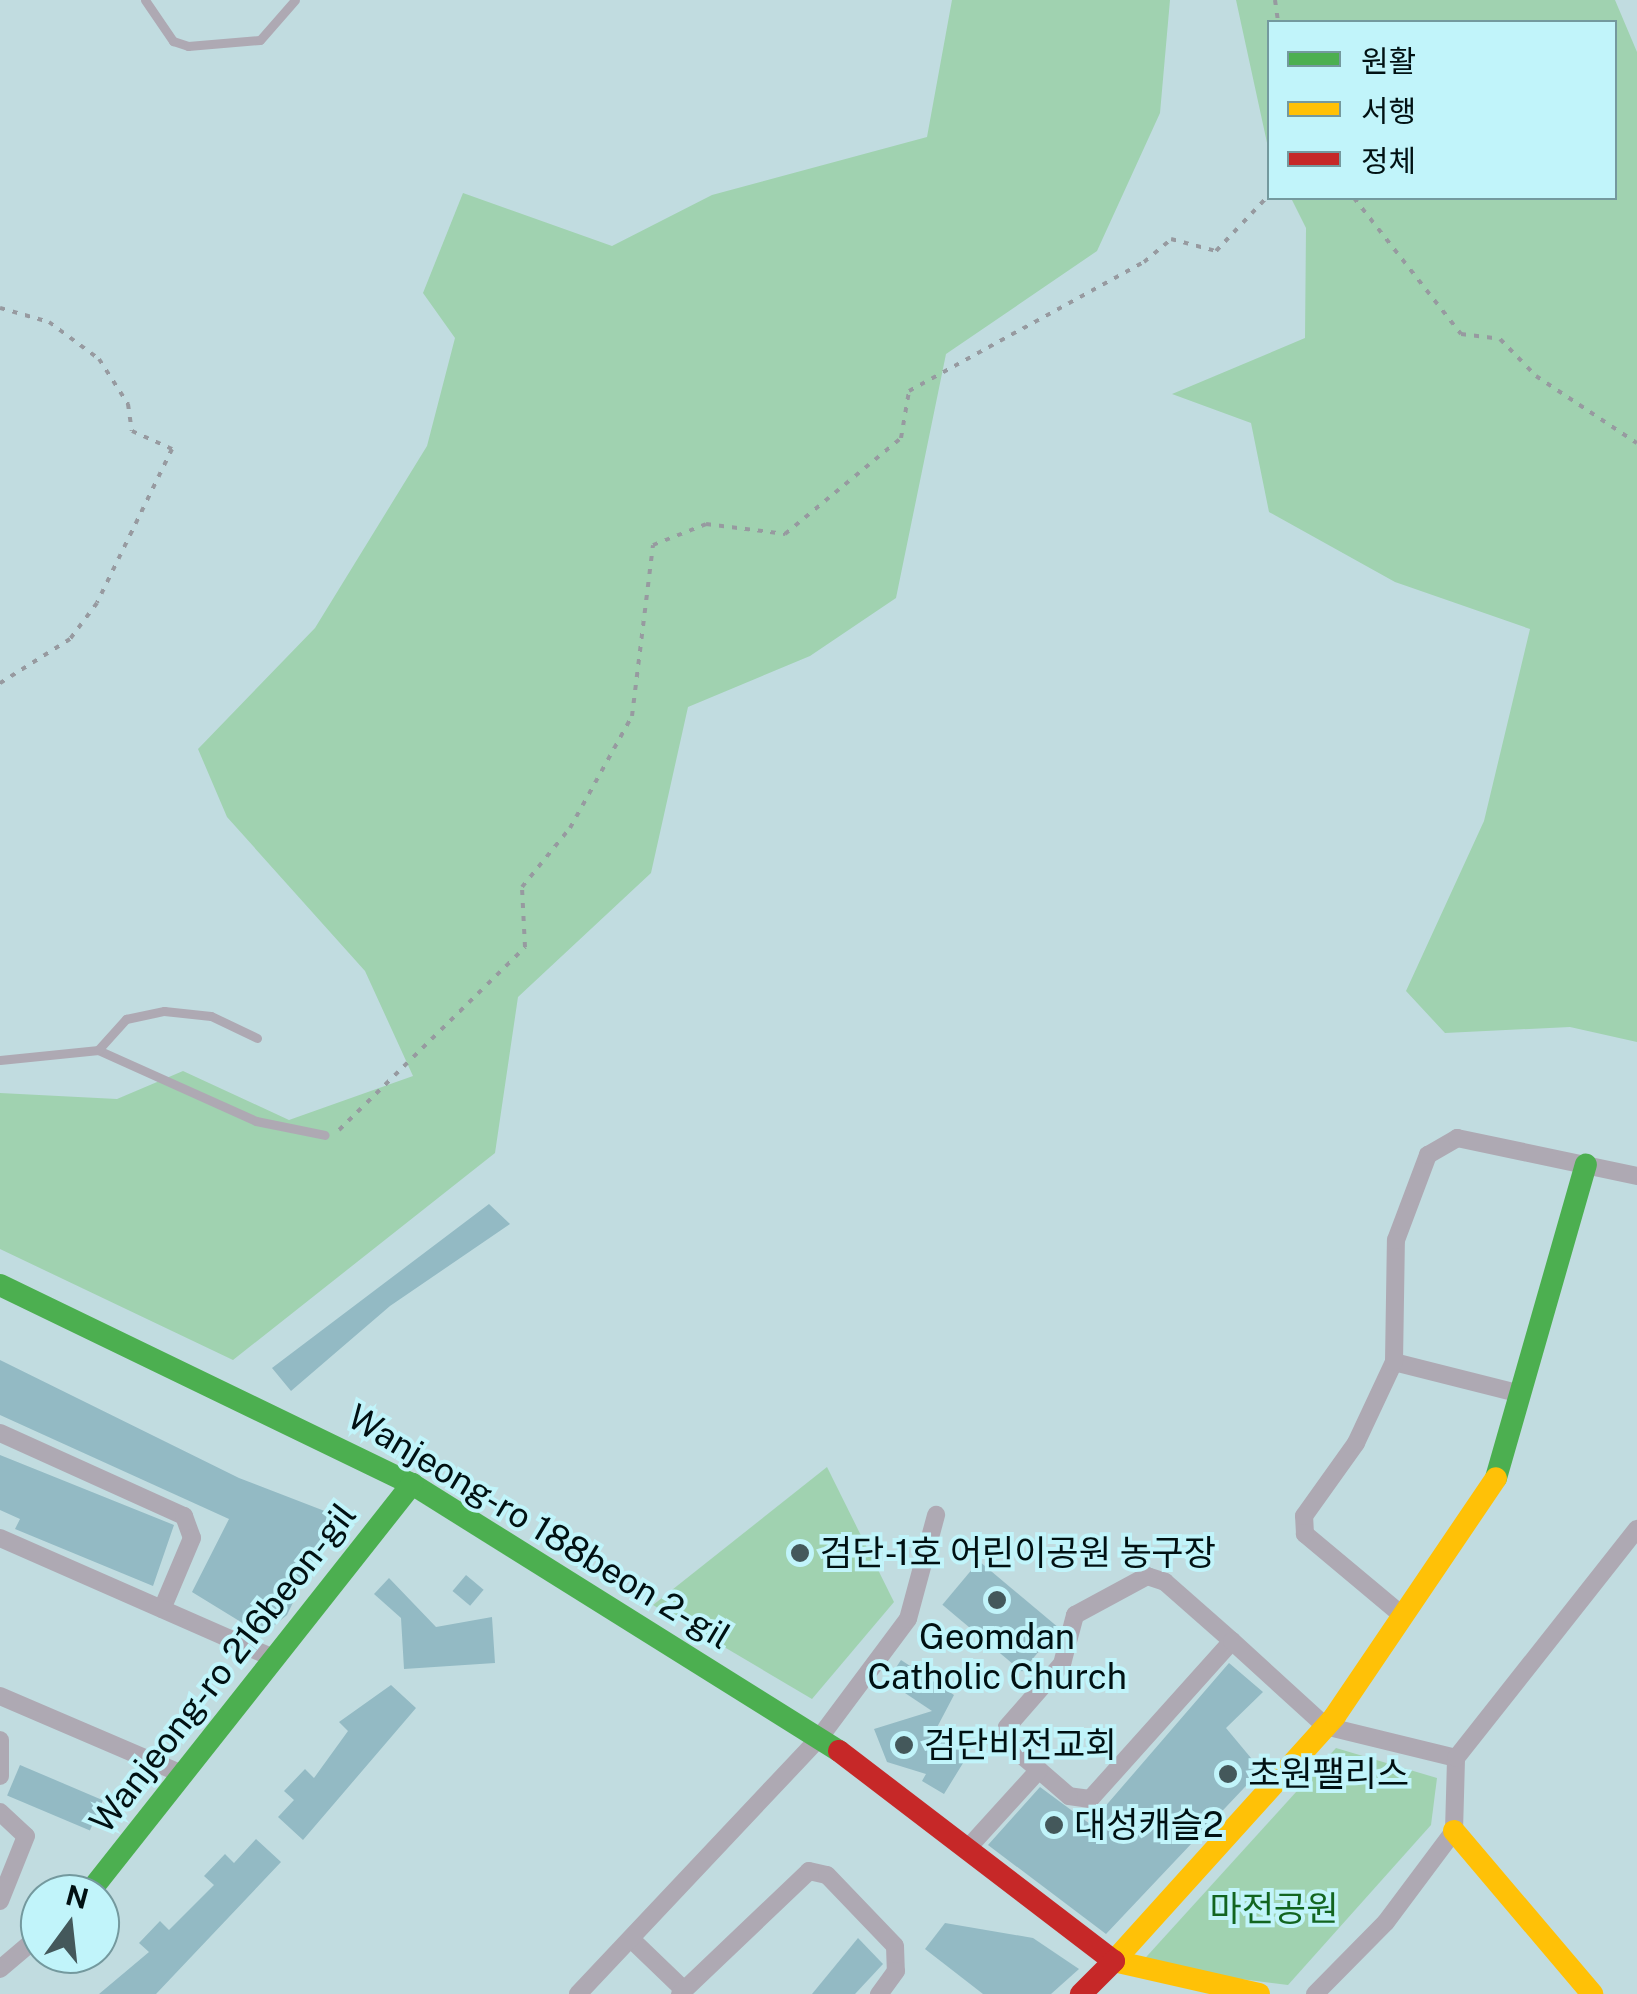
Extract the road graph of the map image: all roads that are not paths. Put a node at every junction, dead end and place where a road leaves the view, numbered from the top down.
1 (145, 0) edge
2 (295, 0) edge
3 (257, 1038) dead end
4 (98, 1050) junction
5 (0, 1060) edge
6 (325, 1134) road end
7 (1586, 1165) junction
8 (1637, 1176) edge
9 (0, 1285) edge
10 (1394, 1362) junction
11 (1521, 1394) junction
12 (0, 1433) edge
13 (412, 1484) junction
14 (936, 1515) dead end
15 (1637, 1529) edge
16 (0, 1538) edge
17 (162, 1609) junction
18 (1403, 1616) junction
19 (1232, 1641) junction
20 (271, 1657) junction
21 (1, 1701) edge
22 (1326, 1726) junction
23 (820, 1738) junction
24 (0, 1740) edge
25 (1456, 1758) junction
26 (1039, 1770) junction
27 (184, 1775) junction
28 (0, 1776) edge
29 (0, 1812) edge
30 (1454, 1831) junction
31 (967, 1848) junction
32 (104, 1874) edge
33 (0, 1900) edge
34 (631, 1940) junction
35 (20, 1952) edge
36 (1114, 1960) junction
37 (0, 1969) edge
38 (682, 1992) edge
39 (578, 1994) edge
40 (879, 1994) edge
41 (1081, 1994) edge
42 (1259, 1994) edge
43 (1315, 1994) edge
44 (1592, 1994) edge

1 - 2 lane
3 - 4 lane
4 - 5 lane
4 - 6 lane
7 - 8 street
7 - 10 street
7 - 11 street
9 - 13 street, Wanjeong-ro 188beon 2-gil
10 - 11 street
10 - 18 street
11 - 18 street
12 - 17 street
13 - 20 street, Wanjeong-ro 216beon-gil
13 - 23 street, Wanjeong-ro 188beon 2-gil
14 - 23 street
15 - 25 street
16 - 17 street
17 - 20 street
18 - 22 street
19 - 22 street
19 - 26 street
19 - 26 street
20 - 27 street, Wanjeong-ro 216beon-gil
21 - 27 street
22 - 25 street
22 - 36 street
23 - 31 street, Wanjeong-ro 188beon 2-gil
23 - 34 street
24 - 28 street
25 - 30 street
26 - 31 street
27 - 32 street, Wanjeong-ro 216beon-gil
29 - 33 street
30 - 43 street
30 - 44 street
31 - 36 street, Wanjeong-ro 188beon 2-gil
34 - 38 street
34 - 39 street
35 - 37 street
36 - 41 street
36 - 42 street
38 - 40 street

